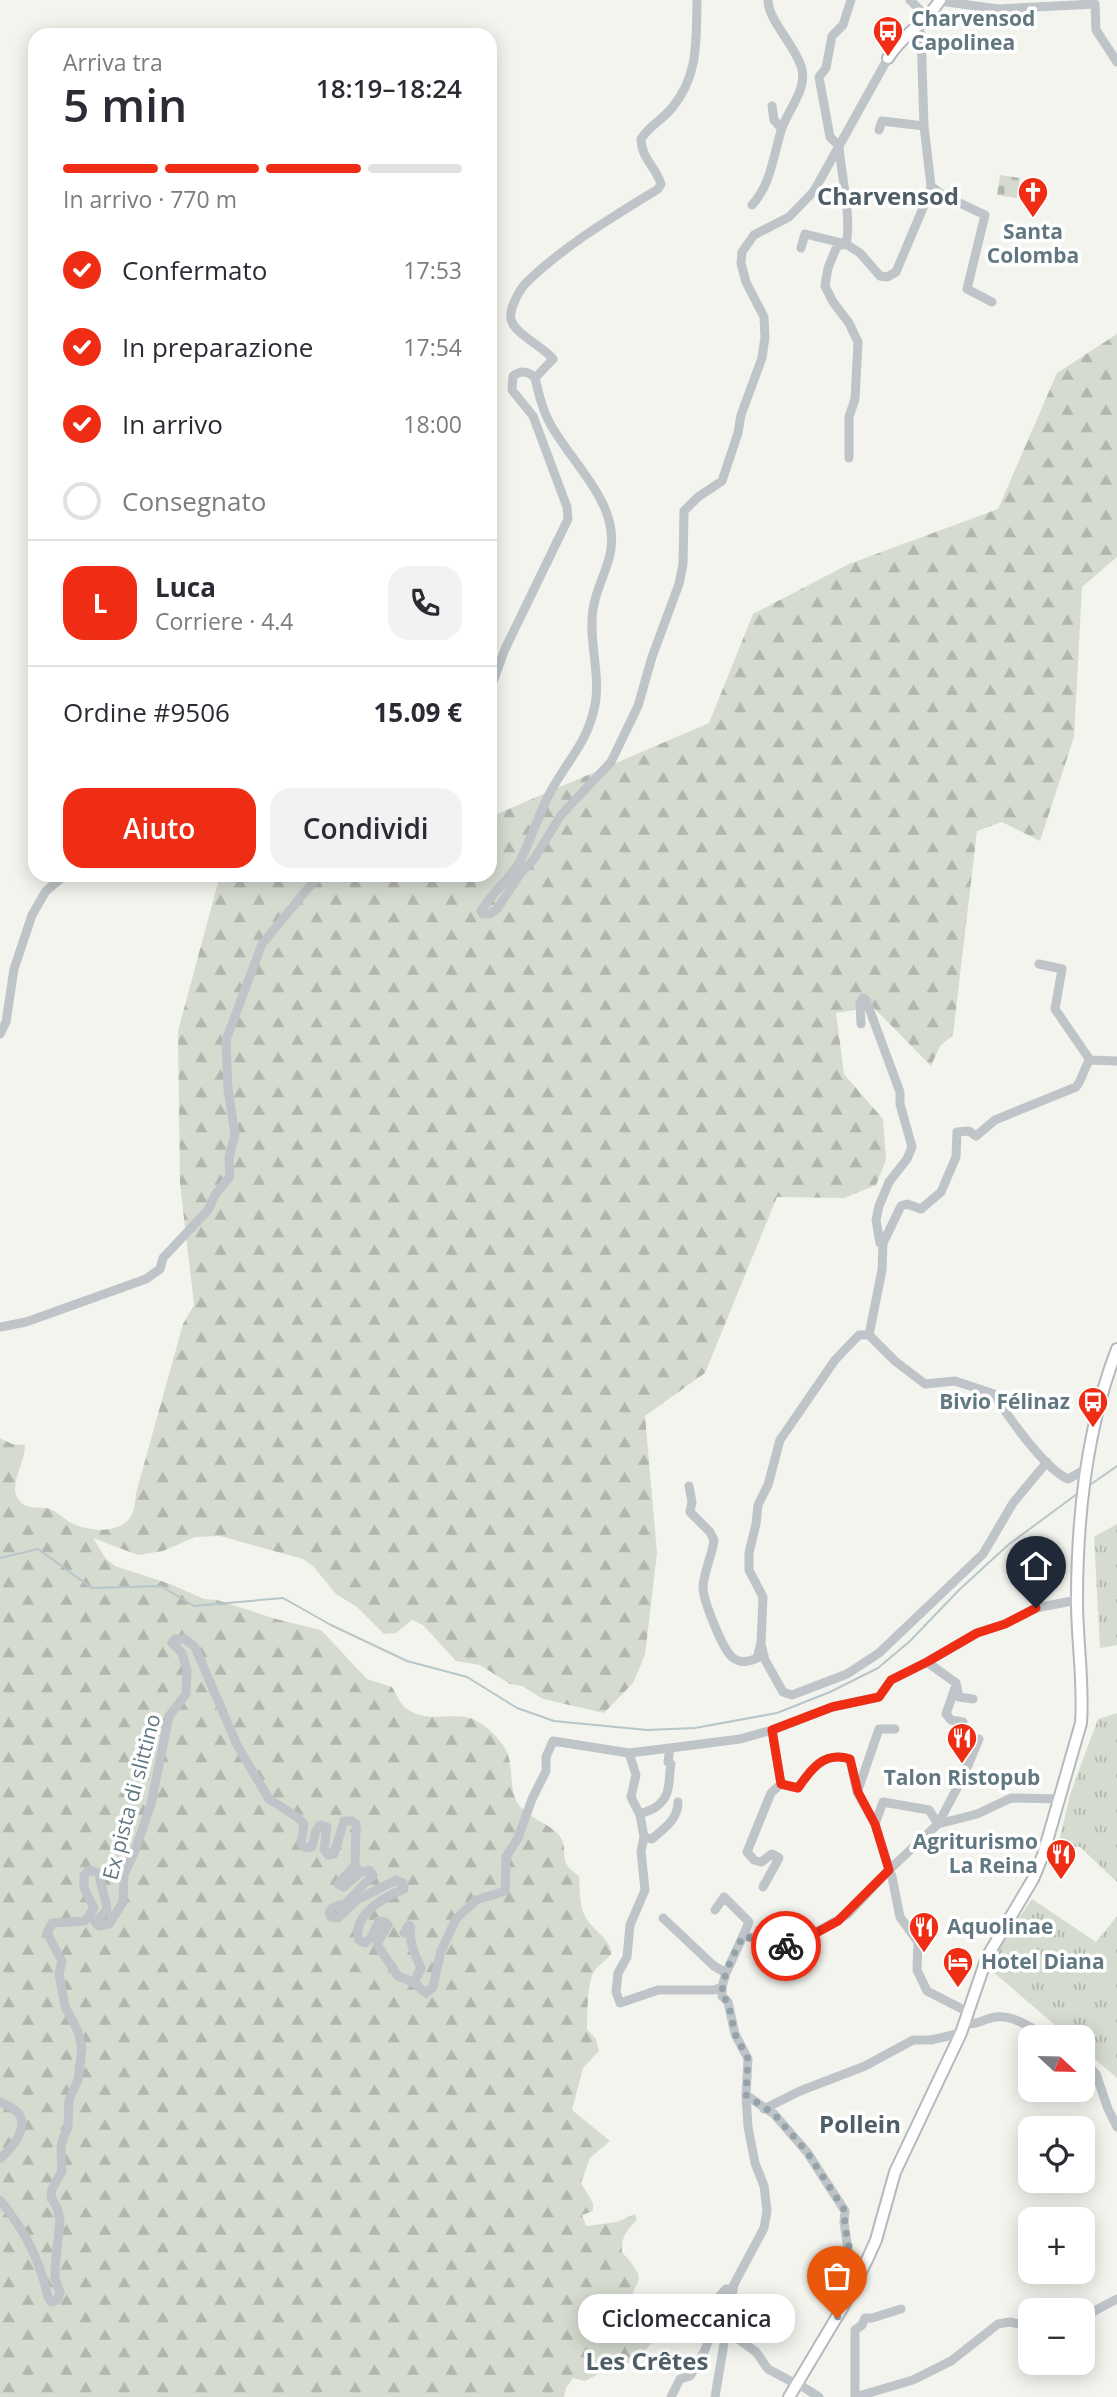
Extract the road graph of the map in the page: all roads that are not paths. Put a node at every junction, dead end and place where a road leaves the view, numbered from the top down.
1 (696, 0) edge
2 (768, 0) edge
3 (851, 0) edge
4 (910, 0) edge
5 (940, 0) edge
6 (928, 18) junction
7 (917, 26) junction
8 (888, 58) joint
9 (1117, 62) edge
10 (772, 106) dead end
11 (924, 126) junction
12 (781, 128) junction
13 (879, 130) dead end
14 (839, 146) junction
15 (931, 186) junction
16 (752, 205) dead end
17 (846, 244) junction
18 (801, 248) dead end
19 (992, 302) dead end
20 (534, 378) junction
21 (849, 458) dead end
22 (497, 671) edge
23 (56, 882) edge
24 (313, 882) edge
25 (1039, 964) dead end
26 (861, 1024) dead end
27 (0, 1034) edge
28 (1090, 1060) junction
29 (1117, 1061) edge
30 (883, 1243) junction
31 (0, 1327) edge
32 (869, 1335) junction
33 (1117, 1349) edge
34 (1046, 1462) junction
35 (1086, 1473) junction
36 (689, 1486) dead end
37 (1077, 1600) junction
38 (761, 1643) junction
39 (927, 1662) junction
40 (956, 1683) junction
41 (973, 1699) dead end
42 (963, 1722) dead end
43 (895, 1729) dead end
44 (772, 1730) junction
45 (979, 1739) dead end
46 (670, 1748) junction
47 (629, 1753) junction
48 (781, 1784) junction
49 (858, 1792) junction
50 (1059, 1799) junction
51 (678, 1802) dead end
52 (640, 1815) junction
53 (875, 1824) junction
54 (938, 1824) junction
55 (644, 1837) junction
56 (889, 1870) junction
57 (763, 1887) dead end
58 (715, 1910) dead end
59 (663, 1919) dead end
60 (404, 1933) dead end
61 (743, 1936) junction
62 (726, 1973) junction
63 (414, 1983) junction
64 (722, 1987) junction
65 (964, 2023) junction
66 (1026, 2025) edge
67 (1096, 2074) edge
68 (746, 2095) junction
69 (0, 2102) edge
70 (764, 2109) junction
71 (1117, 2127) edge
72 (0, 2159) edge
73 (0, 2200) edge
74 (854, 2288) junction
75 (733, 2289) junction
76 (1117, 2299) edge
77 (901, 2309) dead end
78 (1095, 2311) edge
79 (1018, 2324) edge
80 (726, 2330) junction
81 (797, 2384) junction
82 (671, 2397) edge
83 (715, 2397) edge
84 (789, 2397) edge
85 (819, 2397) edge
86 (855, 2397) edge

1 - 20 street
2 - 12 street
3 - 14 street
4 - 6 street
5 - 6 main road
5 - 9 street
6 - 7 main road
7 - 8 main road
7 - 11 street
8 - 14 street
10 - 12 street
11 - 13 street
11 - 15 street
12 - 16 street
14 - 17 street
14 - 20 street
15 - 17 street
15 - 19 street
17 - 18 street
17 - 21 street
20 - 22 street
23 - 27 street
24 - 31 street
25 - 28 street
26 - 30 street
28 - 29 street
28 - 30 street
30 - 32 street
32 - 34 street
32 - 38 street
33 - 35 main road
34 - 35 street
34 - 38 street
35 - 37 main road
36 - 38 street
37 - 39 street
37 - 50 main road
39 - 40 street
39 - 44 street
40 - 41 street
40 - 42 street
43 - 49 street
44 - 46 street
44 - 48 street
45 - 54 street
46 - 47 street
46 - 52 street
47 - 52 street
47 - 63 street
48 - 49 street
48 - 57 street
49 - 53 street
50 - 54 street
50 - 65 main road
51 - 55 street
52 - 55 street
53 - 54 street
53 - 56 street
54 - 56 street
55 - 64 street
56 - 61 street
56 - 65 street
58 - 61 street
59 - 62 street
60 - 63 street
61 - 62 street
62 - 64 street
63 - 73 street, Ex pista di slittino
64 - 68 street
65 - 66 street
65 - 70 street
65 - 74 main road
67 - 71 street
68 - 70 street
68 - 75 street
69 - 72 street
70 - 74 street
74 - 81 main road
75 - 80 street
75 - 82 street
76 - 78 street
77 - 86 street
79 - 86 street
80 - 81 street
80 - 83 street
81 - 84 main road
81 - 85 street

